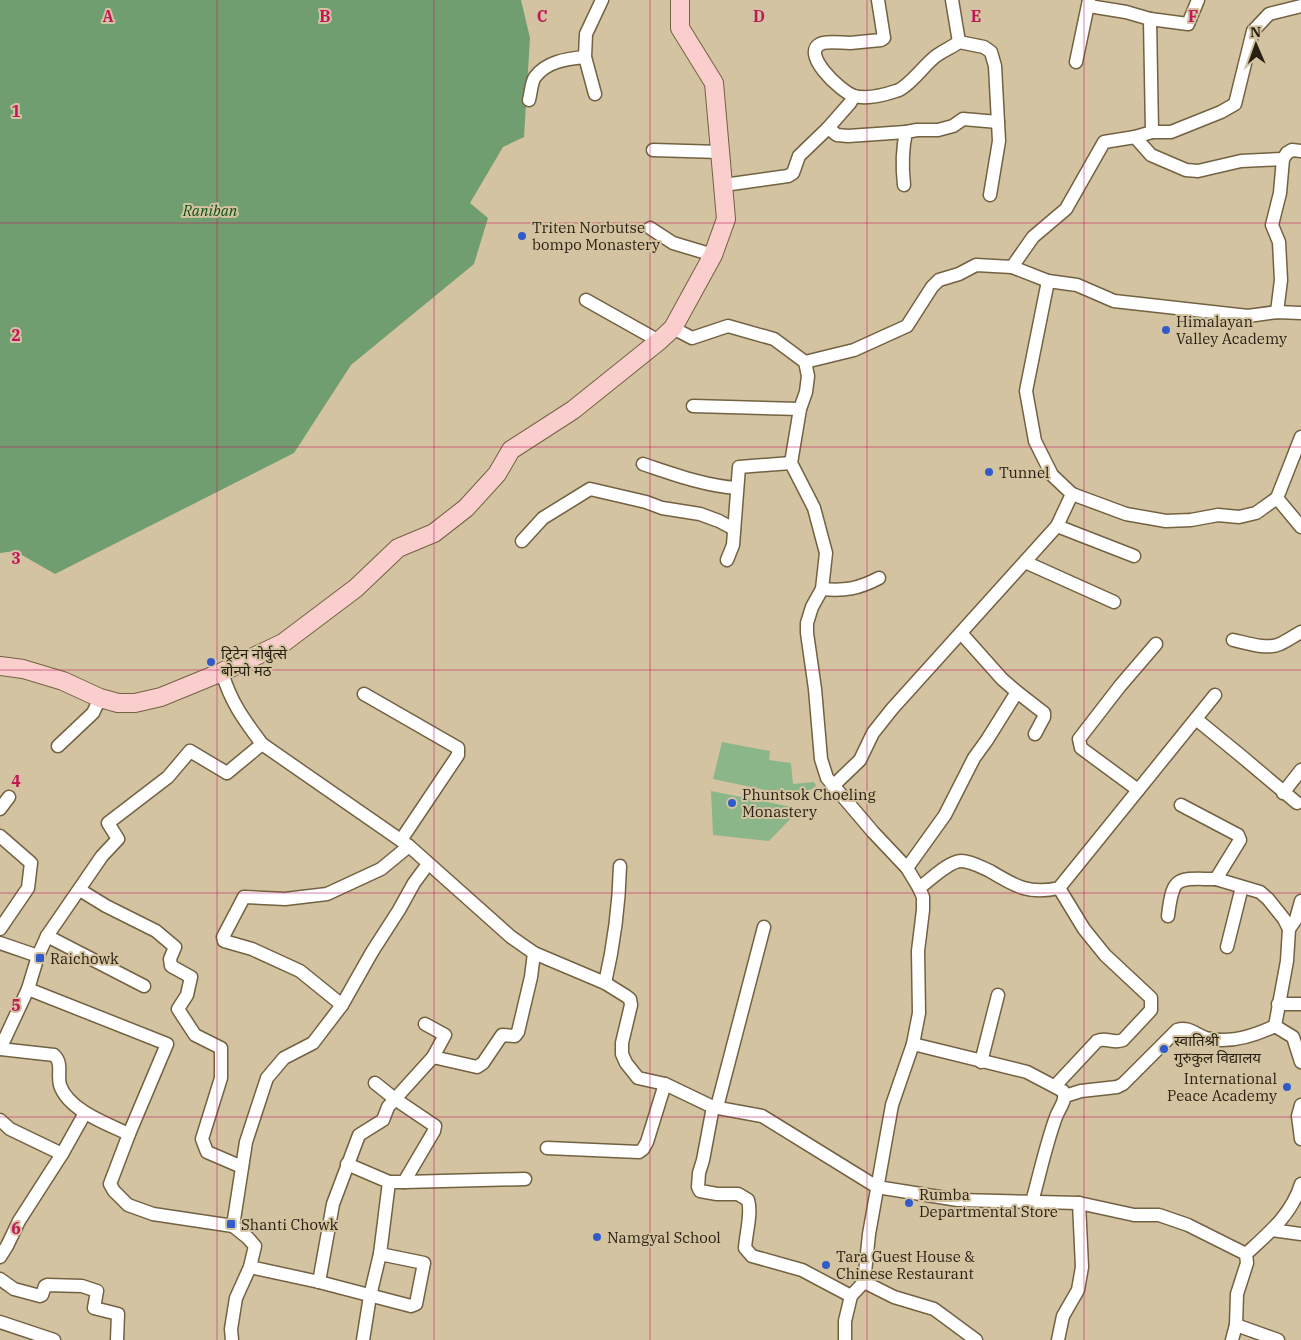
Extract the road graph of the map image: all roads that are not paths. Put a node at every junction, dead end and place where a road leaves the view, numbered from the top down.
1 (602, 0) edge
2 (680, 0) edge
3 (878, 0) edge
4 (952, 0) edge
5 (1198, 0) edge
6 (1089, 3) edge
7 (1128, 6) edge
8 (1301, 6) edge
9 (1150, 19) junction
10 (959, 42) junction
11 (585, 57) junction
12 (1076, 62) dead end
13 (595, 94) dead end
14 (854, 96) junction
15 (529, 100) dead end
16 (998, 122) junction
17 (828, 128) junction
18 (906, 132) junction
19 (1152, 132) junction
20 (1134, 137) junction
21 (653, 150) dead end
22 (1301, 151) edge
23 (720, 152) junction
24 (1284, 159) junction
25 (724, 185) junction
26 (904, 185) dead end
27 (990, 195) dead end
28 (650, 228) dead end
29 (713, 255) junction
30 (1012, 267) junction
31 (1048, 281) junction
32 (586, 300) dead end
33 (1277, 312) junction
34 (1301, 313) edge
35 (673, 328) junction
36 (660, 341) junction
37 (805, 362) junction
38 (693, 406) dead end
39 (800, 409) junction
40 (1301, 438) edge
41 (791, 463) junction
42 (643, 464) dead end
43 (737, 488) junction
44 (1072, 494) junction
45 (1277, 498) junction
46 (1057, 526) junction
47 (1301, 527) edge
48 (734, 529) junction
49 (522, 541) dead end
50 (1134, 556) dead end
51 (727, 560) dead end
52 (1025, 562) junction
53 (879, 578) dead end
54 (822, 589) junction
55 (1114, 602) dead end
56 (1301, 632) edge
57 (961, 633) junction
58 (1233, 640) dead end
59 (1156, 644) dead end
60 (0, 666) edge
61 (222, 672) junction
62 (1017, 692) junction
63 (364, 694) dead end
64 (1215, 695) dead end
65 (100, 698) junction
66 (1196, 720) junction
67 (1035, 734) dead end
68 (262, 744) junction
69 (58, 746) dead end
70 (1301, 770) edge
71 (833, 786) junction
72 (1138, 790) junction
73 (1283, 792) junction
74 (9, 797) dead end
75 (1296, 803) dead end
76 (1182, 805) dead end
77 (0, 809) edge
78 (0, 836) edge
79 (405, 843) junction
80 (428, 864) junction
81 (620, 866) dead end
82 (908, 868) junction
83 (1216, 879) junction
84 (1242, 887) junction
85 (919, 888) junction
86 (1059, 888) junction
87 (80, 890) junction
88 (1301, 901) edge
89 (1168, 916) dead end
90 (1295, 922) edge
91 (764, 927) dead end
92 (0, 929) edge
93 (47, 936) junction
94 (0, 942) edge
95 (1227, 947) dead end
96 (534, 954) junction
97 (38, 956) junction
98 (605, 983) junction
99 (144, 986) dead end
100 (28, 988) junction
101 (998, 995) dead end
102 (342, 1004) junction
103 (1278, 1004) junction
104 (1301, 1004) edge
105 (425, 1024) dead end
106 (1275, 1026) junction
107 (913, 1044) junction
108 (0, 1049) edge
109 (434, 1057) junction
110 (980, 1062) junction
111 (1301, 1062) edge
112 (375, 1083) dead end
113 (665, 1084) junction
114 (1055, 1086) junction
115 (1065, 1096) junction
116 (395, 1099) junction
117 (1301, 1105) edge
118 (715, 1107) junction
119 (85, 1113) junction
120 (0, 1120) edge
121 (129, 1134) junction
122 (1301, 1139) edge
123 (547, 1148) dead end
124 (62, 1154) junction
125 (347, 1164) junction
126 (242, 1167) junction
127 (525, 1179) dead end
128 (389, 1182) junction
129 (404, 1182) junction
130 (1301, 1184) edge
131 (877, 1187) junction
132 (1032, 1202) junction
133 (1079, 1203) junction
134 (233, 1226) junction
135 (1272, 1230) junction
136 (1301, 1234) edge
137 (380, 1254) junction
138 (1246, 1254) junction
139 (0, 1257) edge
140 (250, 1267) junction
141 (0, 1279) edge
142 (319, 1282) junction
143 (864, 1282) junction
144 (370, 1296) junction
145 (851, 1296) junction
146 (0, 1322) edge
147 (1236, 1325) junction
148 (54, 1340) edge
149 (117, 1340) edge
150 (232, 1340) edge
151 (363, 1340) edge
152 (845, 1340) edge
153 (976, 1340) edge
154 (1058, 1340) edge
155 (1232, 1340) edge
156 (1278, 1340) edge

1 - 11 street
2 - 23 street
3 - 14 street
4 - 10 street
5 - 9 street
6 - 7 street
6 - 12 street
7 - 9 street
8 - 19 street
9 - 19 street
10 - 14 street
10 - 16 street
11 - 13 street
11 - 15 street
14 - 17 street
16 - 18 street
16 - 27 street
17 - 18 street
17 - 25 street
18 - 26 street
19 - 20 street
20 - 24 street
20 - 30 street
21 - 23 street
22 - 24 street
23 - 25 street
24 - 33 street
25 - 29 street
28 - 29 street
29 - 35 street
30 - 31 street
30 - 37 street
31 - 33 street
31 - 44 street
32 - 36 street
33 - 34 street
35 - 36 street
35 - 37 street
36 - 61 street
37 - 39 street
38 - 39 street
39 - 41 street
40 - 45 street
41 - 43 street
41 - 54 street
42 - 43 street
43 - 48 street
44 - 45 street
44 - 46 street
45 - 47 street
46 - 50 street
46 - 52 street
48 - 49 street
48 - 51 street
52 - 55 street
52 - 57 street
53 - 54 street
54 - 71 street
56 - 58 street
57 - 62 street
57 - 71 street
59 - 72 street
60 - 65 street
61 - 65 street
61 - 68 street
62 - 67 street
62 - 82 street
63 - 79 street
64 - 66 street
65 - 69 street
66 - 72 street
66 - 73 street
68 - 79 street
68 - 87 street
70 - 73 street
71 - 82 street
72 - 86 street
73 - 75 street
74 - 77 street
76 - 83 street
78 - 92 street
79 - 80 street
79 - 102 street
80 - 96 street
80 - 102 street
81 - 98 street
82 - 85 street
83 - 84 street
83 - 89 street
84 - 90 street
84 - 95 street
85 - 86 street
85 - 107 street
86 - 114 street
87 - 93 street
87 - 126 street
88 - 90 street
90 - 103 street
91 - 118 street
93 - 97 street
93 - 99 street
94 - 97 street
96 - 98 street
96 - 109 street
97 - 100 street
98 - 113 street
100 - 108 street
100 - 121 street
101 - 110 street
102 - 126 street
103 - 104 street
103 - 106 street
105 - 109 street
106 - 111 street
106 - 115 street
107 - 110 street
107 - 131 street
108 - 119 street
109 - 116 street
110 - 114 street
112 - 116 street
113 - 118 street
113 - 123 street
114 - 115 street
115 - 132 street
116 - 125 street
116 - 129 street
117 - 122 street
118 - 131 street
118 - 145 street
119 - 121 street
119 - 124 street
120 - 124 street
121 - 134 street
124 - 139 street
125 - 128 street
125 - 142 street
126 - 134 street
127 - 129 street
128 - 129 street
128 - 137 street
130 - 135 street
131 - 132 street
131 - 143 street
132 - 133 street
133 - 138 street
133 - 154 street
134 - 140 street
135 - 136 street
135 - 138 street
137 - 144 street
137 - 144 street
138 - 147 street
140 - 142 street
140 - 150 street
141 - 149 street
142 - 144 street
143 - 145 street
143 - 153 street
144 - 151 street
145 - 152 street
146 - 148 street
147 - 155 street
147 - 156 street

